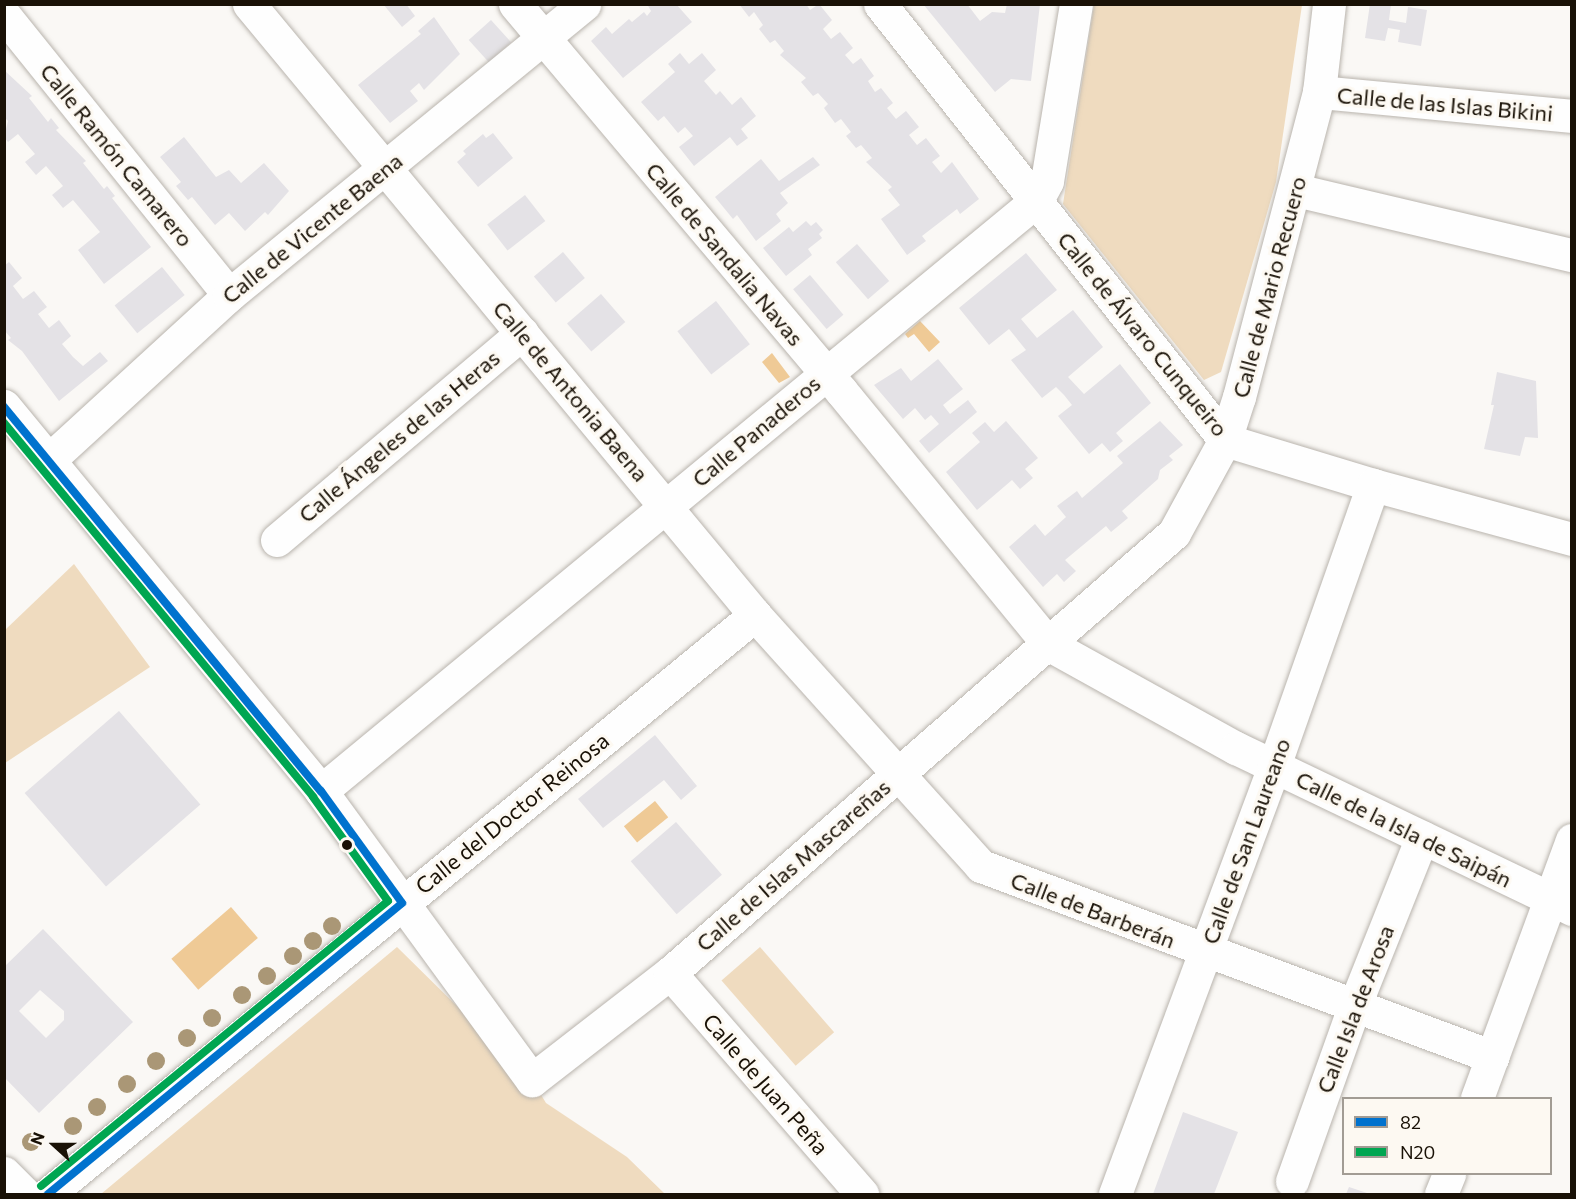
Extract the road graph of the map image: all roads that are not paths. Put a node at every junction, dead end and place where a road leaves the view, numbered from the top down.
1 (249, 4) edge
2 (515, 4) edge
3 (584, 4) edge
4 (880, 4) edge
5 (1076, 4) edge
6 (1329, 4) edge
7 (4, 15) edge
8 (543, 39) junction
9 (1319, 92) junction
10 (1572, 116) edge
11 (386, 167) junction
12 (1296, 190) junction
13 (1037, 200) junction
14 (1572, 255) edge
15 (229, 294) junction
16 (522, 333) junction
17 (826, 373) junction
18 (4, 406) edge
19 (1225, 440) junction
20 (49, 460) junction
21 (1373, 486) junction
22 (667, 506) junction
23 (1572, 538) edge
24 (276, 540) dead end
25 (755, 615) junction
26 (1048, 644) junction
27 (1274, 766) junction
28 (898, 773) junction
29 (321, 791) junction
30 (1422, 837) junction
31 (1572, 840) edge
32 (402, 903) junction
33 (1560, 904) edge
34 (1204, 953) junction
35 (670, 973) junction
36 (1354, 1007) junction
37 (1493, 1057) junction
38 (1477, 1097) edge
39 (4, 1173) edge
40 (1448, 1175) edge
41 (1292, 1181) dead end
42 (25, 1194) edge
43 (48, 1194) edge
44 (862, 1194) edge
45 (1115, 1194) edge
46 (1441, 1194) edge

1 - 11 street, Calle de Antonia Baena
2 - 8 street, Calle de Sandalia Navas
3 - 8 street, Calle de Vicente Baena
4 - 13 street, Calle de Álvaro Cunqueiro
5 - 13 street, Calle Panaderos
6 - 9 street, Calle de Mario Recuero
7 - 15 street, Calle Ramón Camarero
8 - 11 street, Calle de Vicente Baena
8 - 17 street, Calle de Sandalia Navas
9 - 10 street, Calle de las Islas Bikini
9 - 12 street, Calle de Mario Recuero
11 - 15 street, Calle de Vicente Baena
11 - 16 street, Calle de Antonia Baena
12 - 14 street
12 - 19 street, Calle de Mario Recuero
13 - 17 street, Calle Panaderos
13 - 19 street, Calle de Álvaro Cunqueiro
15 - 20 street, Calle de Vicente Baena
16 - 22 street, Calle de Antonia Baena
16 - 24 street, Calle Ángeles de las Heras
17 - 22 street, Calle Panaderos
17 - 26 street, Calle de Sandalia Navas
18 - 20 street
19 - 21 street, Calle de Álvaro Cunqueiro
19 - 26 street, Calle de Mario Recuero
20 - 29 street
21 - 23 street, Calle de Álvaro Cunqueiro
21 - 27 street, Calle de San Laureano
22 - 25 street, Calle de Antonia Baena
22 - 29 street, Calle Panaderos
25 - 28 street, Calle de Antonia Baena
25 - 32 street, Calle del Doctor Reinosa
26 - 27 street, Calle de la Isla de Saipán
26 - 28 street, Calle de Islas Mascareñas
27 - 30 street, Calle de la Isla de Saipán
27 - 34 street, Calle de San Laureano
28 - 34 street, Calle de Barberán
28 - 35 street, Calle de Islas Mascareñas
29 - 32 street
30 - 33 street, Calle de la Isla de Saipán
30 - 36 street, Calle Isla de Arosa
31 - 33 street
32 - 35 street, Calle de Islas Mascareñas
32 - 43 street, Calle del Doctor Reinosa
33 - 37 street
34 - 36 street, Calle de Barberán
34 - 45 street, Calle de San Laureano
35 - 44 street, Calle de Juan Peña
36 - 37 street, Calle de Barberán
36 - 41 street, Calle Isla de Arosa
37 - 38 street
39 - 42 street
40 - 46 street

